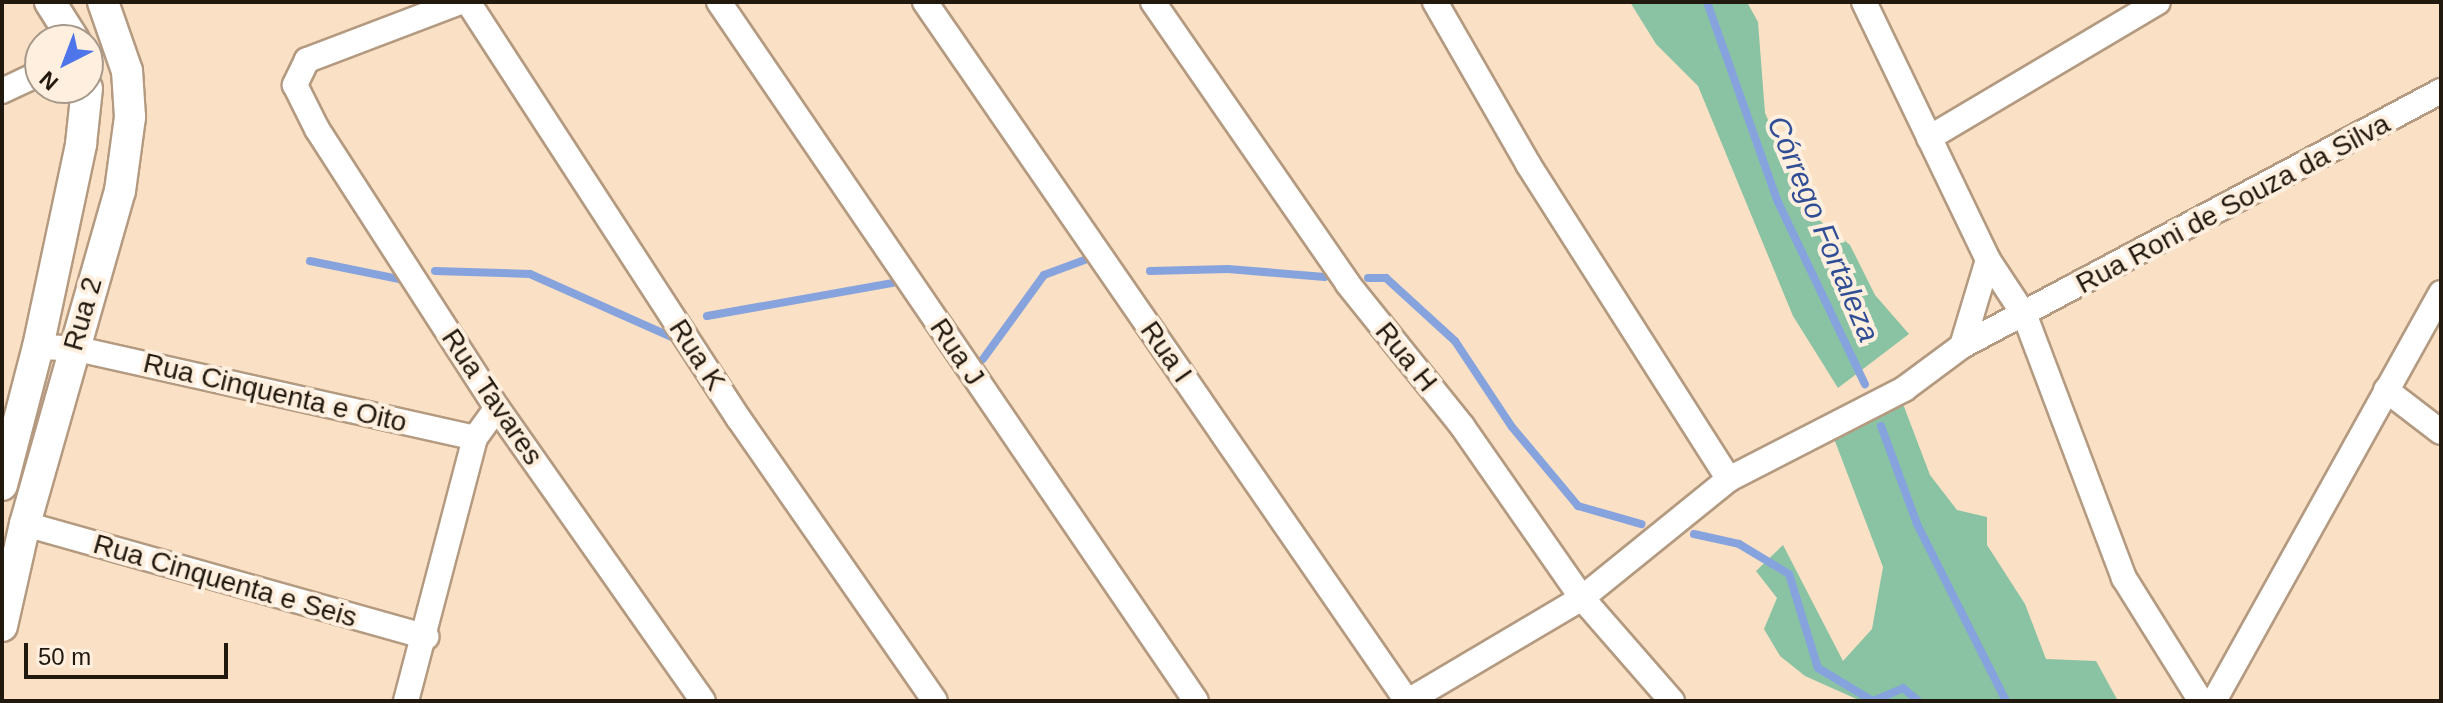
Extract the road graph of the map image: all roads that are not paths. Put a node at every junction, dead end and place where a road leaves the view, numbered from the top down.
1 (103, 2) edge
2 (460, 2) edge
3 (468, 2) edge
4 (719, 2) edge
5 (925, 2) edge
6 (1153, 2) edge
7 (1435, 2) edge
8 (1864, 2) edge
9 (2158, 2) edge
10 (50, 5) edge
11 (63, 24) edge
12 (24, 81) edge
13 (2, 91) edge
14 (2441, 91) edge
15 (85, 104) edge
16 (1929, 138) junction
17 (1988, 260) junction
18 (2441, 293) edge
19 (2025, 316) junction
20 (1962, 346) junction
21 (38, 347) junction
22 (73, 348) junction
23 (2386, 390) junction
24 (497, 408) junction
25 (11, 415) edge
26 (2441, 432) edge
27 (475, 438) junction
28 (1729, 479) junction
29 (2, 485) edge
30 (25, 524) junction
31 (1582, 598) junction
32 (2, 626) edge
33 (426, 637) junction
34 (406, 701) edge
35 (703, 701) edge
36 (935, 701) edge
37 (1196, 701) edge
38 (1408, 701) edge
39 (1672, 701) edge
40 (2201, 701) edge
41 (2214, 701) edge

1 - 22 street, Rua 2
2 - 24 street, Rua Tavares
3 - 36 street, Rua K
4 - 37 street, Rua J
5 - 38 street, Rua I
6 - 31 street, Rua H
7 - 28 street
8 - 16 street
9 - 16 street
10 - 11 street
12 - 13 street
14 - 19 street, Rua Roni de Souza da Silva
15 - 21 street, Rua 2
16 - 17 street
17 - 19 street
17 - 20 street
18 - 23 street
19 - 20 street, Rua Roni de Souza da Silva
19 - 40 street
20 - 28 street, Rua Roni de Souza da Silva
21 - 22 street, Rua Cinquenta e Oito
21 - 25 street, Rua 2
22 - 27 street, Rua Cinquenta e Oito
22 - 30 street, Rua 2
23 - 26 street
23 - 41 street
24 - 27 street
24 - 35 street, Rua Tavares
25 - 29 street, Rua 2
27 - 33 street
28 - 31 street, Rua Roni de Souza da Silva
30 - 32 street, Rua 2
30 - 33 street, Rua Cinquenta e Seis
31 - 38 street
31 - 39 street, Rua H
33 - 34 street

